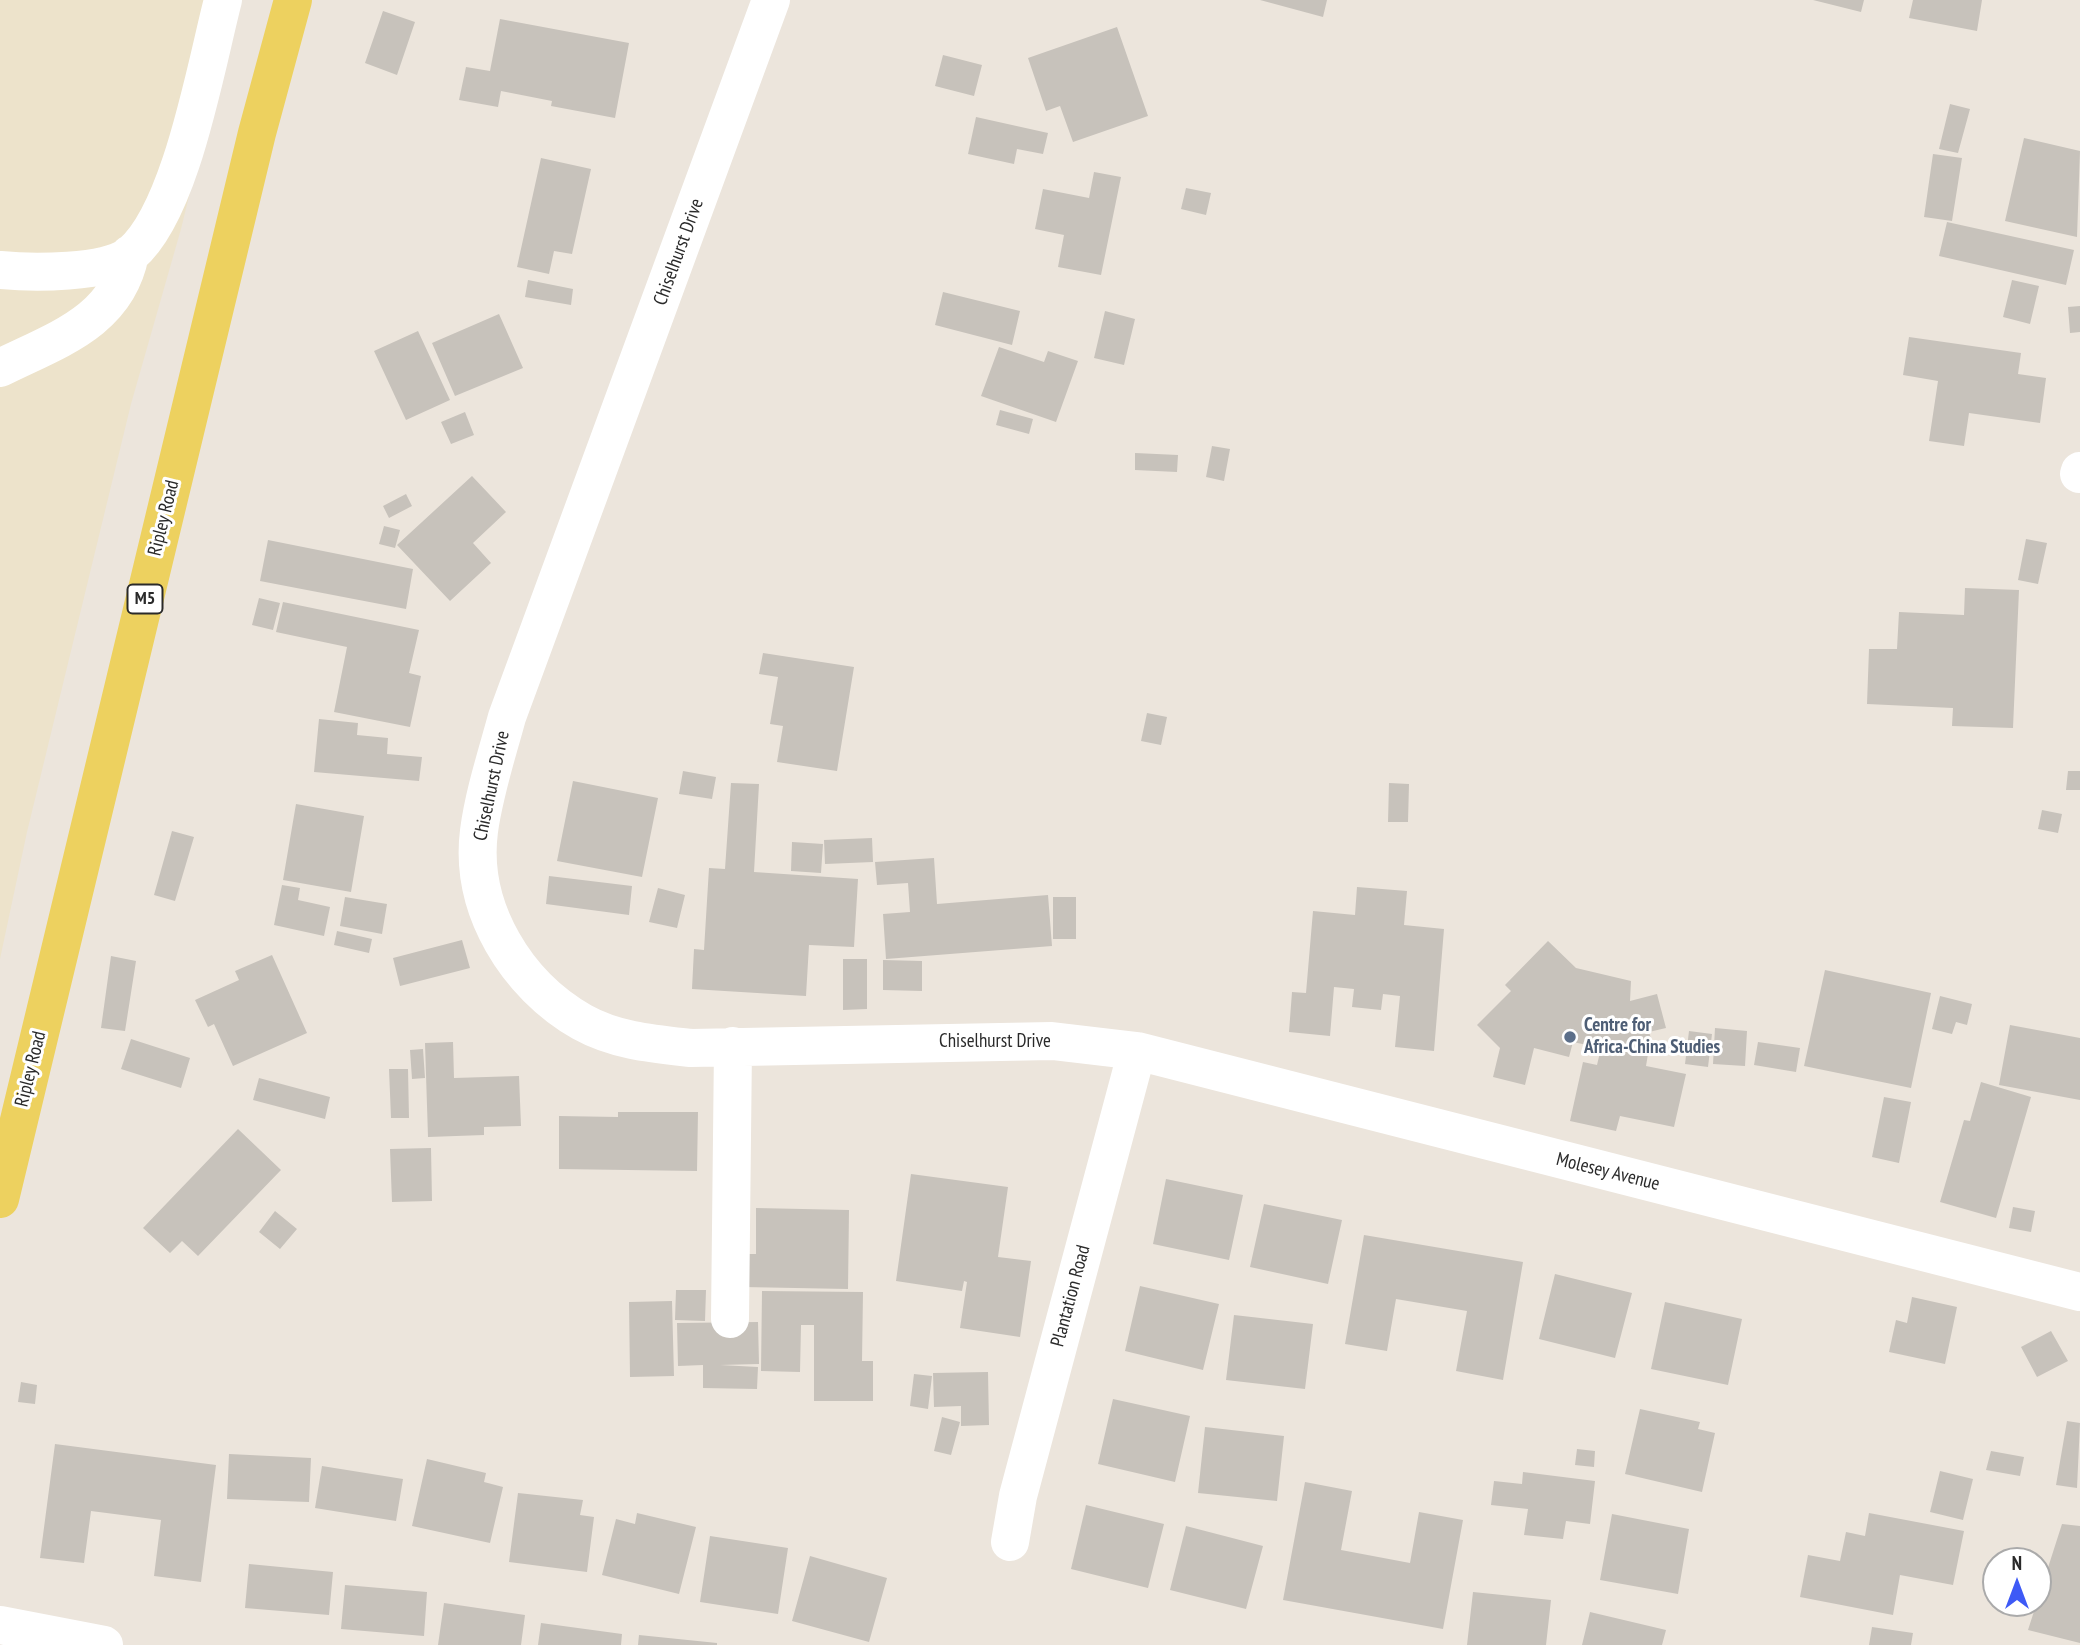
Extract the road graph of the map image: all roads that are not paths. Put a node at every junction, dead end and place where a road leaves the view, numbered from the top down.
1 (223, 0) edge
2 (293, 0) edge
3 (771, 0) edge
4 (130, 254) junction
5 (0, 270) edge
6 (0, 368) edge
7 (733, 1046) junction
8 (1137, 1051) junction
9 (0, 1199) edge
10 (2080, 1292) edge
11 (730, 1319) dead end
12 (1010, 1542) dead end
13 (0, 1625) edge
14 (103, 1645) edge

1 - 4 street
2 - 9 main road, Ripley Road / M5
3 - 7 street, Chiselhurst Drive
4 - 5 street
4 - 6 street
7 - 8 street, Chiselhurst Drive
7 - 11 street
8 - 10 street, Molesey Avenue
8 - 12 street, Plantation Road
13 - 14 street

